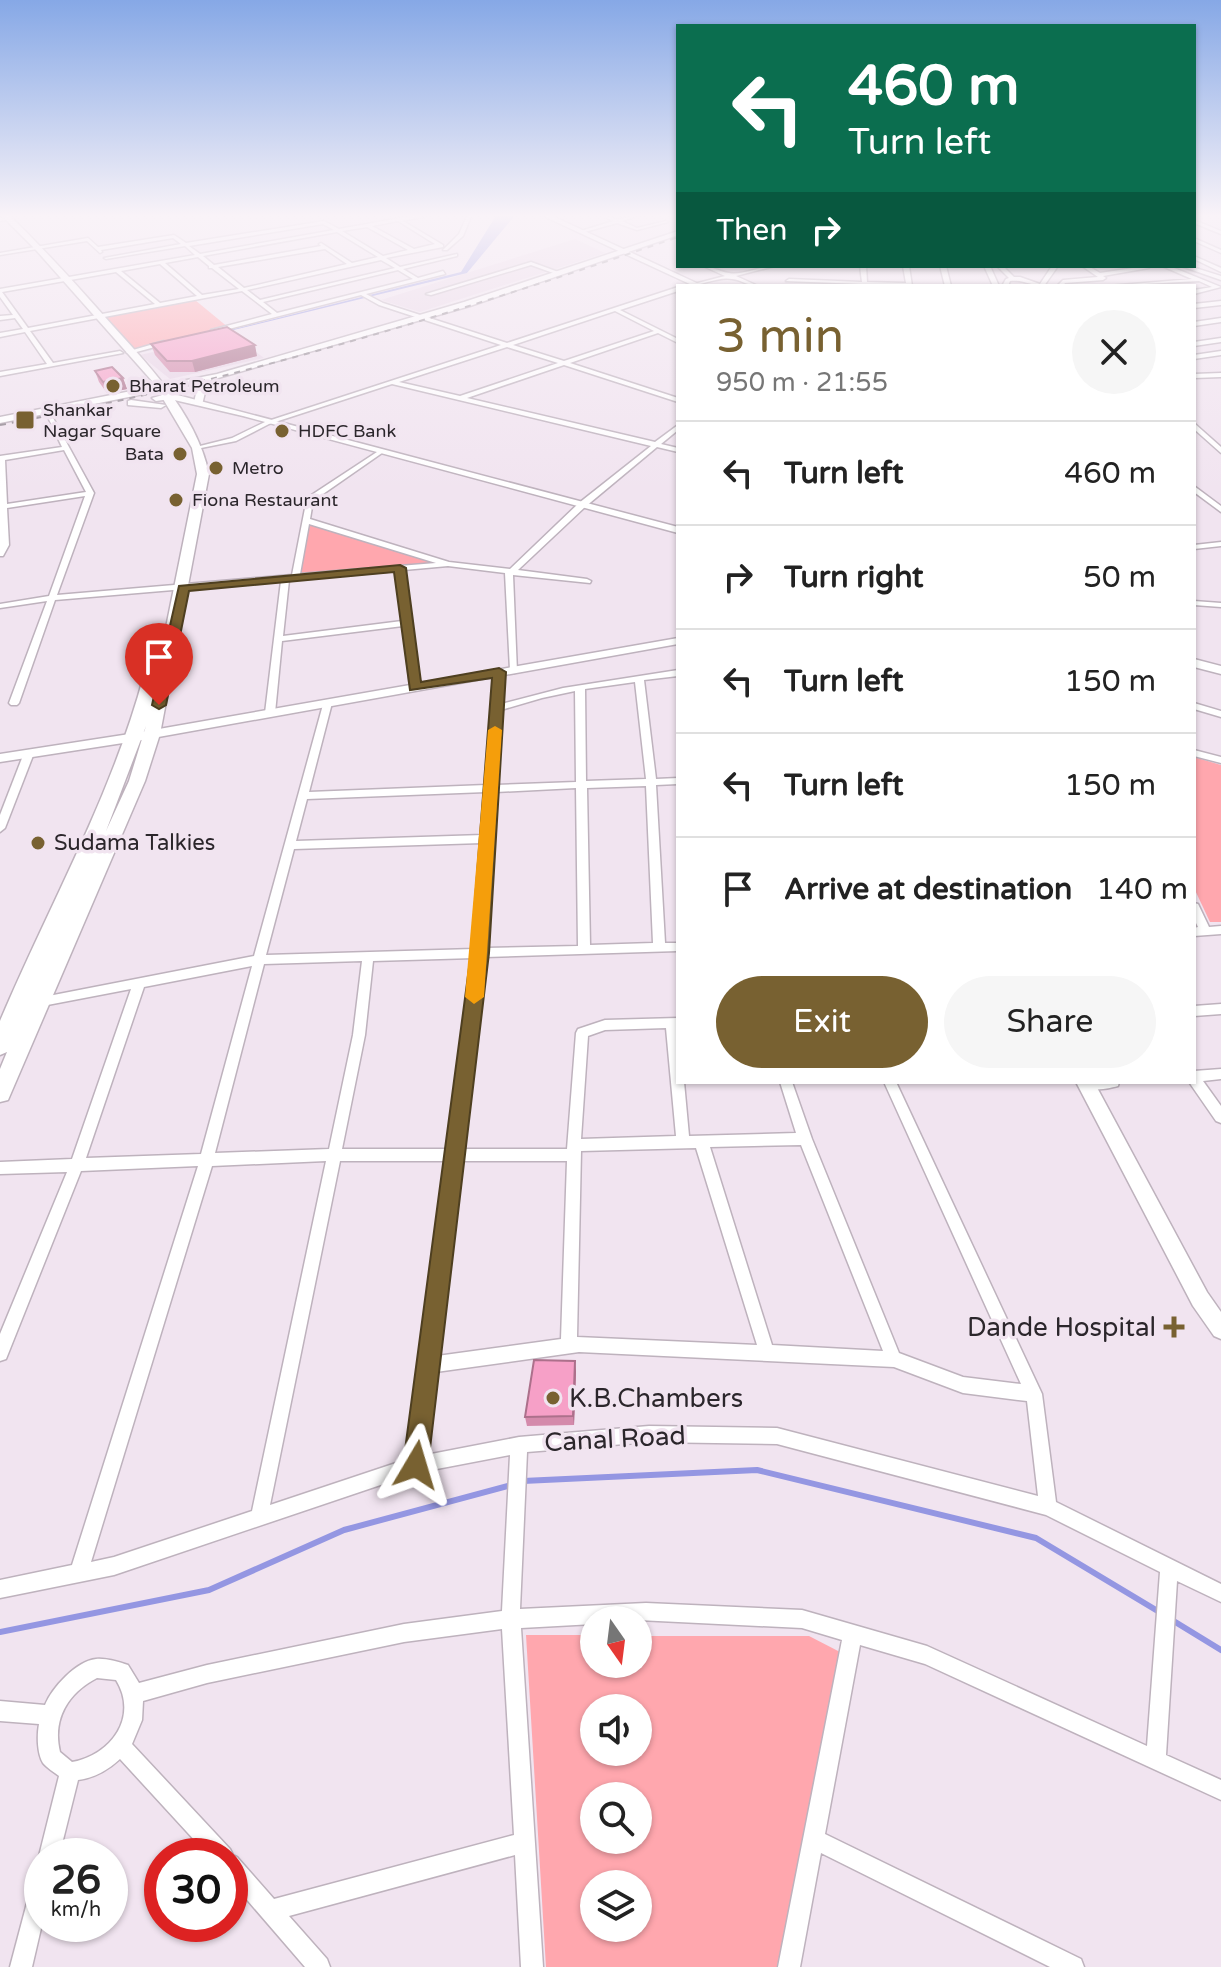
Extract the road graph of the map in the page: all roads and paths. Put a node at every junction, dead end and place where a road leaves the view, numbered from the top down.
1 (6, 306) edge
2 (84, 306) edge
3 (155, 306) edge
4 (263, 306) edge
5 (313, 306) edge
6 (391, 306) edge
7 (454, 306) edge
8 (471, 306) edge
9 (624, 306) edge
10 (614, 309) junction
11 (276, 315) junction
12 (16, 316) junction
13 (422, 316) junction
14 (0, 318) edge
15 (95, 318) junction
16 (432, 319) junction
17 (1221, 320) edge
18 (1196, 324) edge
19 (27, 331) junction
20 (659, 331) junction
21 (202, 334) edge
22 (0, 335) edge
23 (676, 340) edge
24 (1221, 340) edge
25 (173, 341) edge
26 (506, 344) junction
27 (1196, 344) edge
28 (124, 352) junction
29 (1221, 353) edge
30 (1196, 357) edge
31 (563, 362) junction
32 (51, 365) junction
33 (0, 374) edge
34 (152, 375) junction
35 (1221, 375) edge
36 (1196, 376) edge
37 (391, 382) junction
38 (186, 384) junction
39 (202, 384) junction
40 (159, 396) junction
41 (461, 398) junction
42 (676, 399) edge
43 (199, 403) junction
44 (49, 416) junction
45 (0, 422) edge
46 (271, 422) junction
47 (1196, 427) edge
48 (676, 429) edge
49 (1221, 435) edge
50 (1196, 439) edge
51 (1209, 441) junction
52 (1221, 444) edge
53 (656, 445) junction
54 (66, 448) junction
55 (198, 448) junction
56 (676, 450) edge
57 (1221, 451) edge
58 (380, 452) junction
59 (1, 458) edge
60 (1196, 490) edge
61 (90, 493) junction
62 (582, 505) junction
63 (1, 507) edge
64 (1221, 510) edge
65 (308, 521) junction
66 (676, 529) edge
67 (1221, 544) edge
68 (1196, 547) edge
69 (0, 554) edge
70 (448, 564) junction
71 (400, 568) junction
72 (509, 574) junction
73 (296, 577) junction
74 (285, 578) junction
75 (587, 581) dead end
76 (176, 589) junction
77 (53, 598) junction
78 (1196, 603) edge
79 (1221, 605) edge
80 (0, 606) edge
81 (407, 623) junction
82 (278, 639) junction
83 (676, 641) edge
84 (1196, 664) edge
85 (514, 670) junction
86 (1221, 670) edge
87 (499, 672) junction
88 (676, 673) edge
89 (639, 679) junction
90 (415, 687) junction
91 (580, 688) junction
92 (14, 703) dead end
93 (327, 703) junction
94 (1196, 707) edge
95 (496, 709) junction
96 (270, 713) junction
97 (1221, 714) edge
98 (144, 736) junction
99 (29, 753) junction
100 (1196, 754) edge
101 (0, 758) edge
102 (1221, 760) edge
103 (676, 781) edge
104 (651, 782) junction
105 (581, 785) junction
106 (491, 789) junction
107 (302, 796) junction
108 (0, 827) edge
109 (488, 839) junction
110 (289, 845) junction
111 (1221, 930) edge
112 (1200, 932) edge
113 (659, 947) junction
114 (676, 947) edge
115 (584, 950) junction
116 (480, 953) junction
117 (368, 957) junction
118 (260, 960) junction
119 (139, 984) junction
120 (40, 1002) junction
121 (8, 1007) edge
122 (1221, 1009) edge
123 (1196, 1011) edge
124 (675, 1023) edge
125 (0, 1046) edge
126 (1221, 1074) edge
127 (1196, 1078) edge
128 (1196, 1081) edge
129 (679, 1084) edge
130 (787, 1084) edge
131 (891, 1084) edge
132 (1087, 1084) edge
133 (0, 1093) edge
134 (1221, 1117) edge
135 (805, 1139) junction
136 (683, 1141) junction
137 (701, 1141) junction
138 (574, 1150) junction
139 (454, 1154) junction
140 (334, 1155) junction
141 (207, 1159) junction
142 (77, 1164) junction
143 (0, 1168) edge
144 (1221, 1329) edge
145 (569, 1345) junction
146 (0, 1353) edge
147 (767, 1353) junction
148 (894, 1359) junction
149 (428, 1365) junction
150 (1034, 1394) junction
151 (519, 1445) junction
152 (416, 1465) junction
153 (1048, 1507) junction
154 (259, 1518) junction
155 (79, 1573) junction
156 (1168, 1573) junction
157 (0, 1589) edge
158 (1221, 1593) edge
159 (511, 1619) junction
160 (853, 1633) junction
161 (134, 1694) junction
162 (0, 1711) edge
163 (50, 1715) junction
164 (120, 1745) junction
165 (1156, 1760) junction
166 (70, 1772) junction
167 (1221, 1790) edge
168 (54, 1838) edge
169 (206, 1838) edge
170 (814, 1839) junction
171 (524, 1842) junction
172 (248, 1885) edge
173 (270, 1911) junction
174 (27, 1942) edge
175 (21, 1967) edge
176 (319, 1967) edge
177 (532, 1967) edge
178 (789, 1967) edge
179 (1073, 1967) edge

1 - 12 street
2 - 15 main road
3 - 15 street
4 - 11 street
5 - 11 street
6 - 13 street
7 - 13 main road
8 - 16 main road
9 - 10 street
10 - 20 street
10 - 26 street
11 - 21 street
12 - 14 street
12 - 19 street
13 - 16 street
13 - 38 main road
15 - 19 street
15 - 28 main road
16 - 26 street
16 - 39 main road
17 - 18 street
19 - 22 street
19 - 32 street
20 - 23 street
20 - 31 street
24 - 27 street
25 - 28 street
26 - 31 street
26 - 37 street
28 - 32 street
28 - 34 main road
28 - 40 main road
29 - 30 street
31 - 41 street
31 - 42 street
32 - 33 street
34 - 38 main road
34 - 40 main road
35 - 36 street
37 - 41 street
37 - 46 street
38 - 40 main road
39 - 40 main road
39 - 43 main road
40 - 43 street
40 - 44 main road
40 - 45 main road
40 - 55 main road
40 - 76 main road
41 - 53 street
43 - 46 street
44 - 45 main road
44 - 54 street
46 - 55 street
46 - 58 street
47 - 51 street
48 - 53 street
49 - 51 street
50 - 51 street
51 - 52 street
51 - 57 street
53 - 56 street
53 - 62 street
54 - 59 street
54 - 61 street
55 - 76 main road
58 - 62 street
58 - 65 street
59 - 63 street
60 - 64 street
61 - 63 street
61 - 77 street
62 - 66 street
62 - 72 street
63 - 69 street
65 - 70 street
65 - 73 street
67 - 68 street
70 - 71 street
70 - 72 street
71 - 73 street
71 - 81 street
72 - 75 street
72 - 85 street
73 - 74 street
74 - 76 street
74 - 82 street
76 - 77 street
76 - 98 main road
77 - 80 street
77 - 92 street
78 - 79 street
81 - 82 street
81 - 90 street
82 - 96 street
83 - 85 street
84 - 86 street
85 - 87 street
87 - 90 street
87 - 95 street
88 - 89 street
89 - 91 street
89 - 104 street
90 - 93 street
91 - 95 street
91 - 105 street
93 - 96 street
93 - 107 street
94 - 97 street
95 - 106 street
96 - 98 street
98 - 99 street
98 - 120 main road
98 - 121 main road
99 - 101 street
99 - 108 street
100 - 102 street
103 - 104 street
104 - 105 street
104 - 113 street
105 - 106 street
105 - 115 street
106 - 107 street
106 - 109 street
107 - 110 street
109 - 110 street
109 - 116 street
110 - 118 street
111 - 112 street
113 - 114 street
113 - 115 street
115 - 116 street
116 - 117 street
116 - 139 street
117 - 118 street
117 - 140 street
118 - 119 street
118 - 141 street
119 - 120 street
119 - 142 street
120 - 121 street
120 - 133 main road
121 - 125 main road
122 - 123 street
124 - 138 street
126 - 127 street
128 - 134 street
129 - 136 street
130 - 135 street
131 - 150 street
132 - 144 street
135 - 137 street
135 - 148 street
136 - 137 street
136 - 138 street
137 - 147 street
138 - 139 street
138 - 145 street
139 - 140 street
139 - 149 street
140 - 141 street
140 - 154 street
141 - 142 street
141 - 155 street
142 - 143 street
142 - 146 street
145 - 147 street
145 - 149 street
147 - 148 street
148 - 150 street
149 - 152 street
150 - 153 street
151 - 152 street, Canal Road
151 - 153 street, Canal Road
151 - 159 street
152 - 154 street, Canal Road
153 - 156 street, Canal Road
154 - 155 street, Canal Road
155 - 157 street, Canal Road
156 - 158 street, Canal Road
156 - 165 street
159 - 160 street
159 - 161 street
159 - 171 street
160 - 165 street
160 - 170 street
161 - 163 street
161 - 164 street
162 - 163 street
163 - 166 street
164 - 166 street
164 - 169 street
165 - 167 street
166 - 168 street
170 - 178 street
170 - 179 street
171 - 173 street
171 - 177 street
172 - 173 street
173 - 176 street
174 - 175 street

